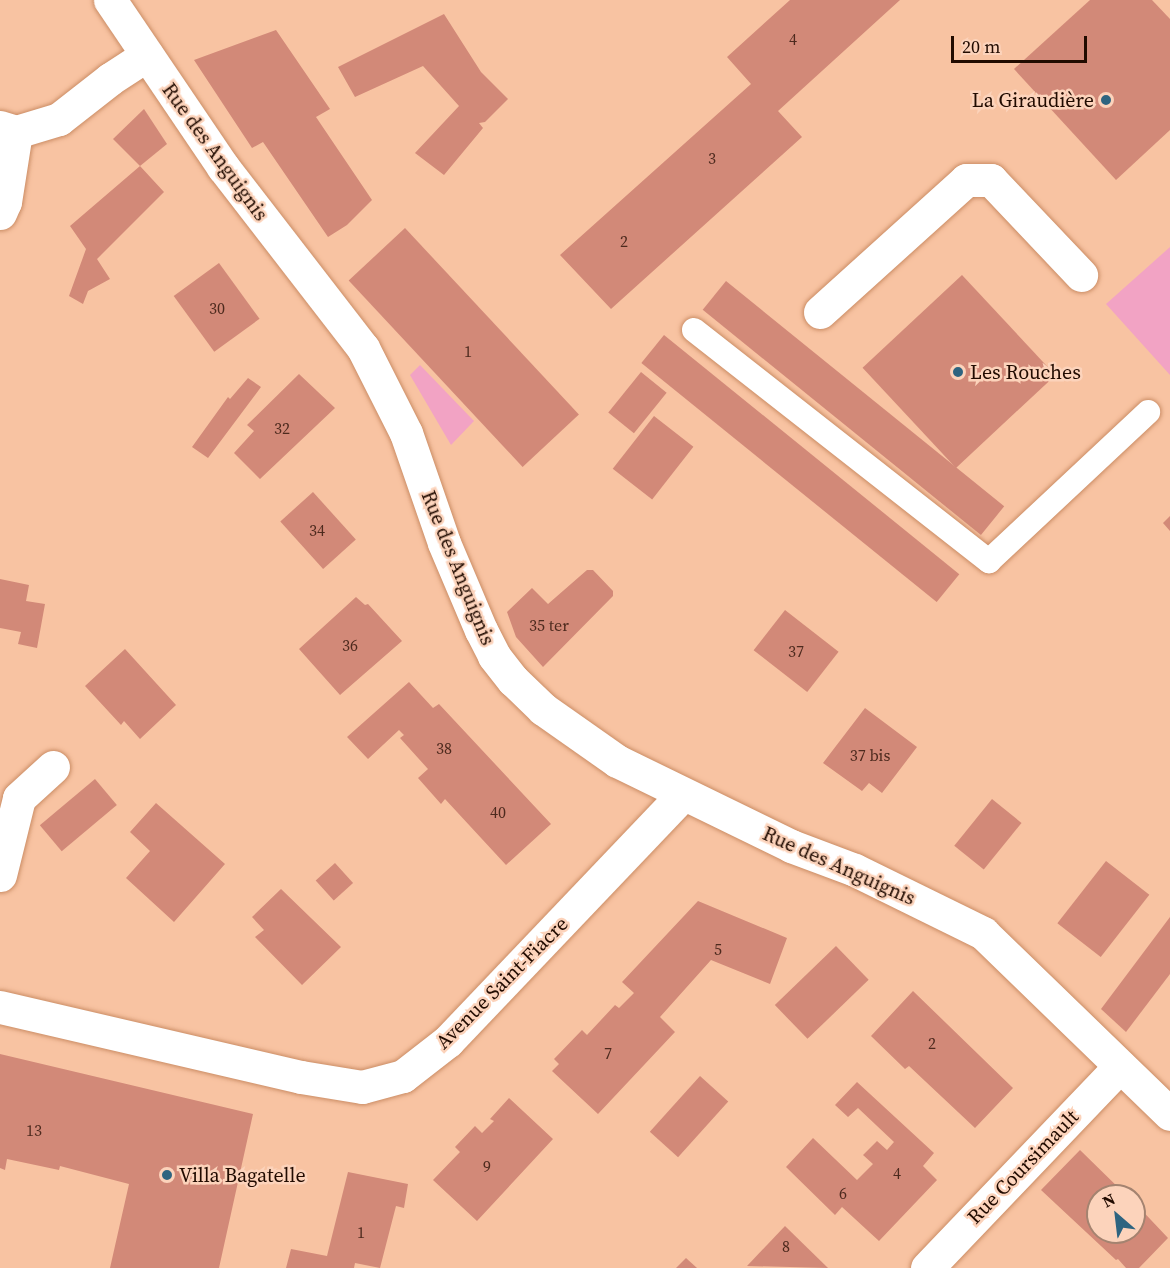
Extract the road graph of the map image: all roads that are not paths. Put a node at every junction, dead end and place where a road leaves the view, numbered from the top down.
1 (110, 0) edge
2 (147, 56) junction
3 (8, 129) edge
4 (0, 213) edge
5 (1080, 275) dead end
6 (820, 312) dead end
7 (694, 330) dead end
8 (1148, 412) dead end
9 (53, 767) dead end
10 (682, 795) junction
11 (0, 875) edge
12 (0, 1007) edge
13 (1120, 1066) junction
14 (1170, 1114) edge
15 (927, 1268) edge

1 - 2 street, Rue des Anguignis
2 - 3 street
2 - 10 street, Rue des Anguignis
3 - 4 street
5 - 6 street
7 - 8 lane
9 - 11 street
10 - 12 street, Avenue Saint-Fiacre
10 - 13 street, Rue des Anguignis
13 - 14 street, Rue des Anguignis
13 - 15 street, Rue Coursimault

